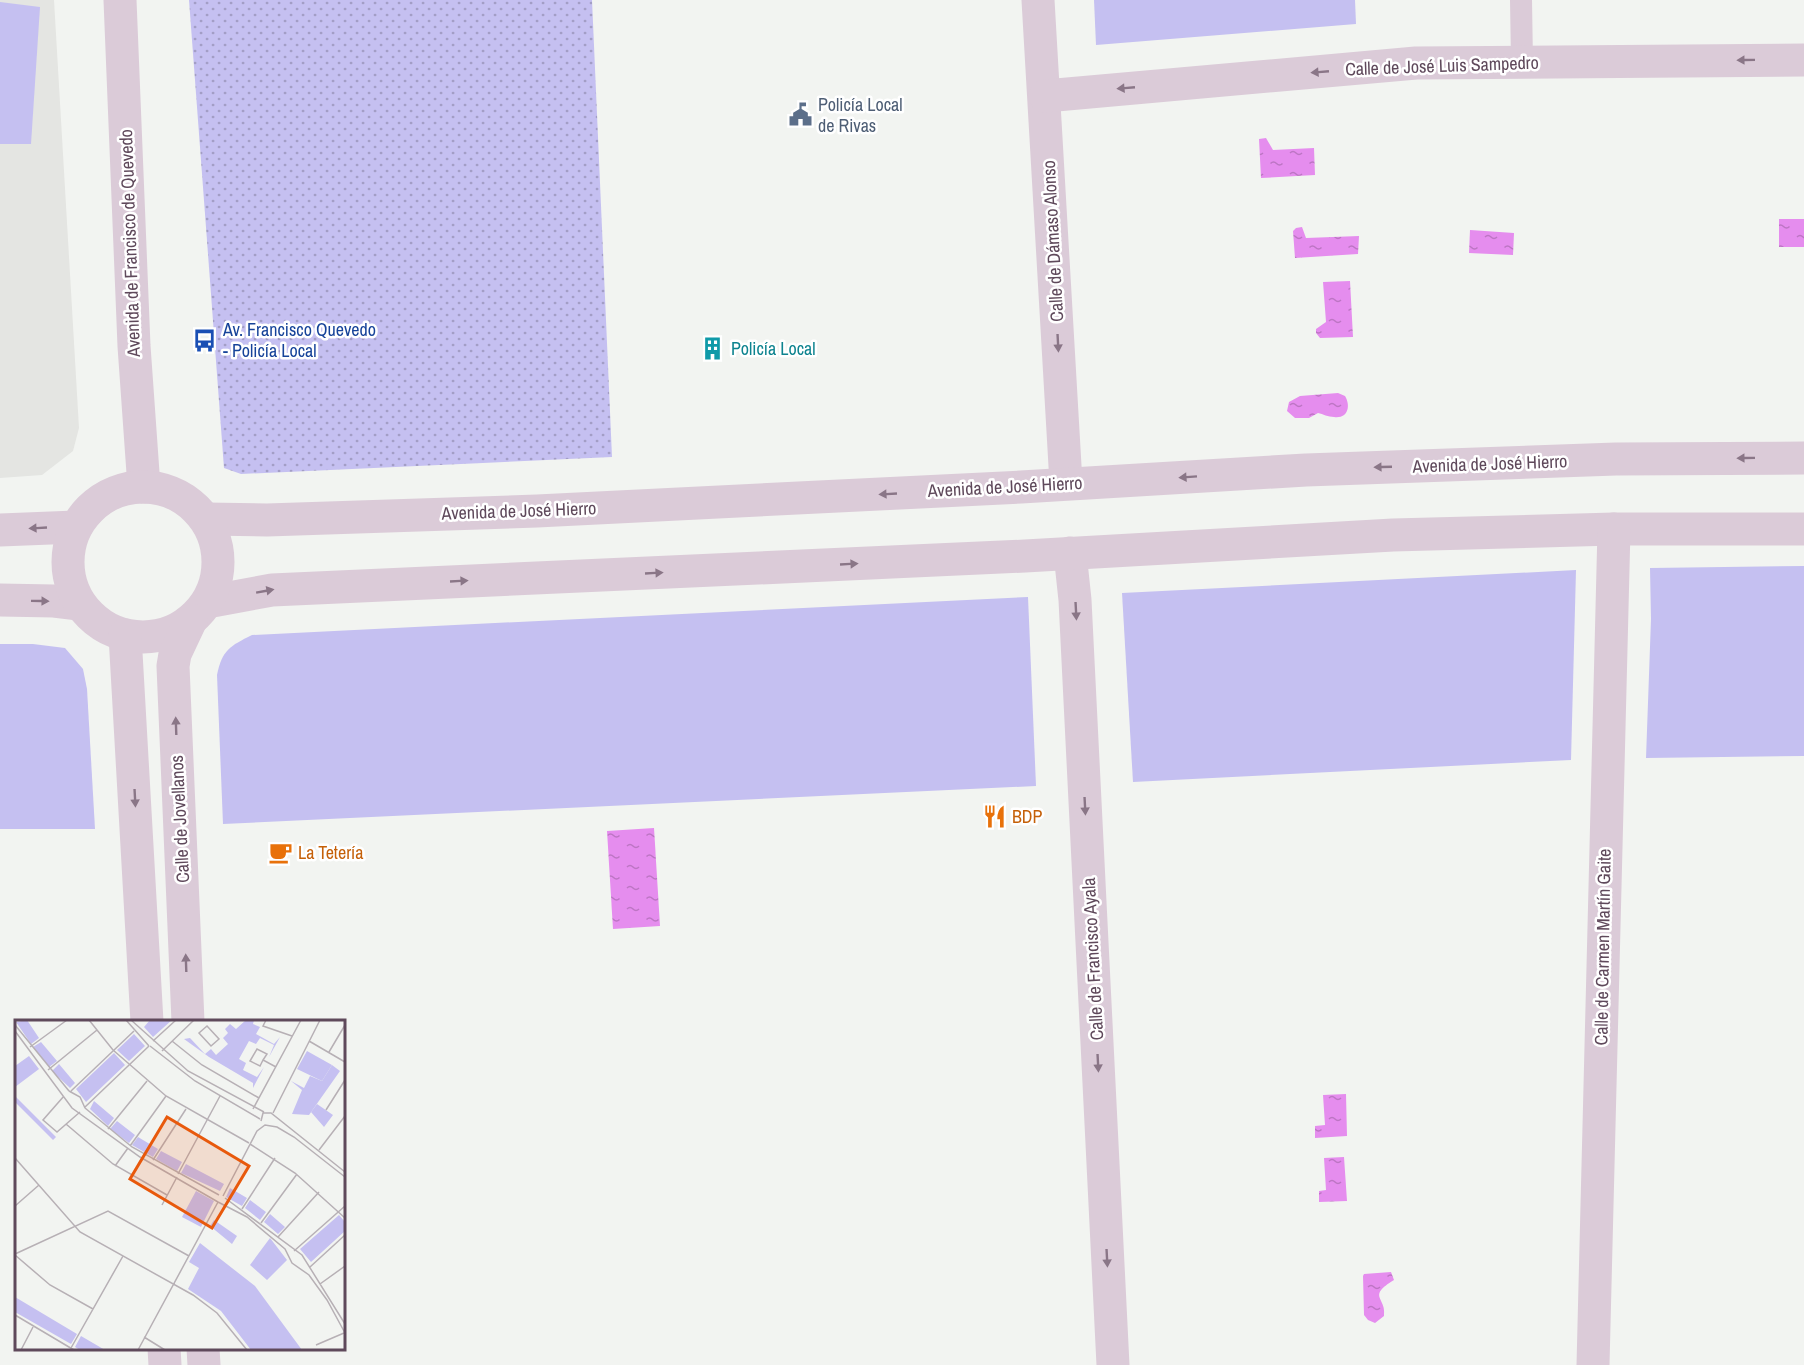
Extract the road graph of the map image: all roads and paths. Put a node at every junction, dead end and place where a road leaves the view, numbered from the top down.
1 (120, 0) edge
2 (1038, 0) edge
3 (1521, 0) edge
4 (1804, 60) edge
5 (1522, 63) junction
6 (1045, 96) junction
7 (1804, 458) edge
8 (1066, 483) junction
9 (144, 487) junction
10 (206, 519) junction
11 (76, 527) junction
12 (1614, 529) junction
13 (1804, 529) edge
14 (0, 530) edge
15 (1070, 552) junction
16 (0, 600) edge
17 (79, 604) junction
18 (199, 611) junction
19 (125, 635) junction
20 (147, 1020) edge
21 (188, 1020) edge
22 (164, 1350) edge
23 (203, 1350) edge
24 (165, 1365) edge
25 (204, 1365) edge
26 (1113, 1365) edge
27 (1593, 1365) edge

1 - 9 street, Avenida de Francisco de Quevedo
2 - 6 street, Calle de Dámaso Alonso
3 - 5 lane
4 -> 5 street, Calle de José Luis Sampedro
5 -> 6 street, Calle de José Luis Sampedro
6 -> 8 street, Calle de Dámaso Alonso
7 -> 8 street, Avenida de José Hierro
8 -> 10 street, Avenida de José Hierro
9 - 10 street
9 - 11 street
10 - 18 street
11 -> 14 street
11 - 17 street
12 - 13 street
12 - 15 street
12 - 27 street, Calle de Carmen Martín Gaite
18 -> 15 street
15 -> 26 street, Calle de Francisco Ayala
16 -> 17 street
17 - 19 street
18 - 19 street
21 -> 18 street, Calle de Jovellanos
19 -> 20 street
22 - 24 street
23 - 25 street

